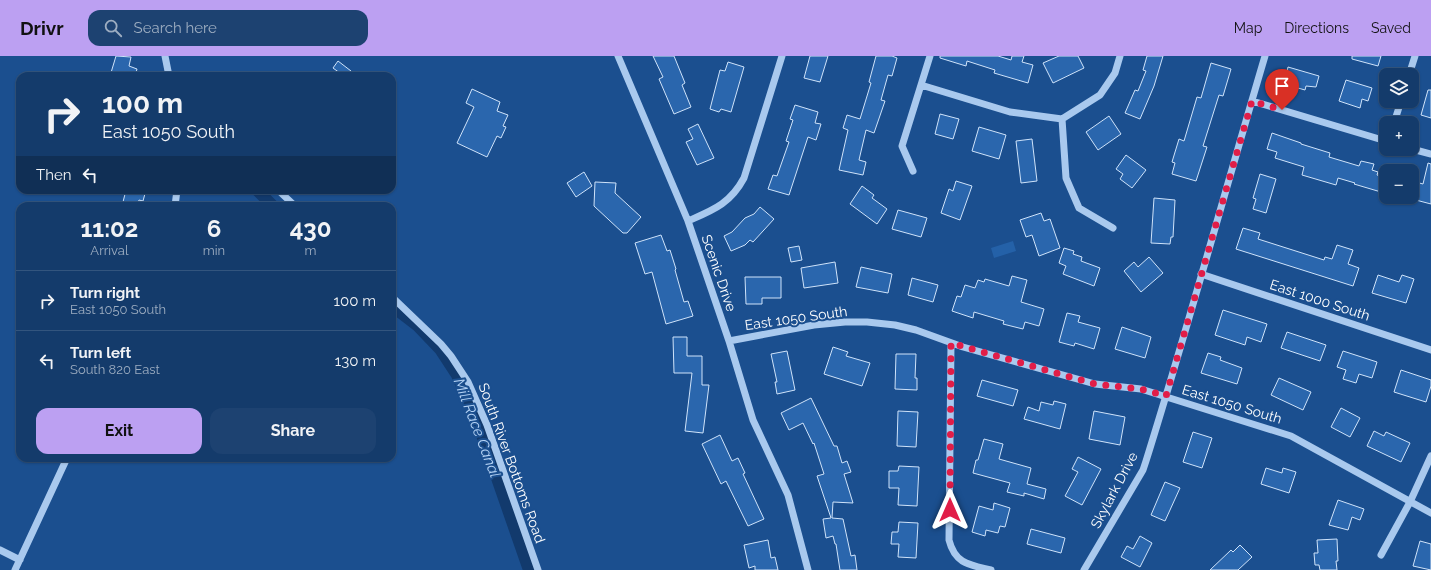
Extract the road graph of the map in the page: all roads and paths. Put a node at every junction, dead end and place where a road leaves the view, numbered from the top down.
1 (165, 56) edge
2 (618, 56) edge
3 (782, 56) edge
4 (930, 56) edge
5 (1120, 56) edge
6 (1265, 56) edge
7 (1415, 56) edge
8 (1411, 68) edge
9 (169, 72) edge
10 (921, 85) junction
11 (1252, 101) junction
12 (1062, 118) junction
13 (1379, 139) edge
14 (1419, 151) edge
15 (1431, 154) edge
16 (913, 171) dead end
17 (282, 194) edge
18 (291, 202) edge
19 (688, 221) junction
20 (1113, 228) dead end
21 (1201, 274) junction
22 (396, 301) edge
23 (729, 341) junction
24 (951, 343) junction
25 (1431, 350) edge
26 (1166, 396) junction
27 (1431, 456) edge
28 (65, 462) edge
29 (1410, 502) junction
30 (1431, 513) edge
31 (0, 550) edge
32 (1381, 556) dead end
33 (20, 560) junction
34 (15, 570) edge
35 (538, 570) edge
36 (808, 570) edge
37 (991, 570) edge
38 (1084, 570) edge

1 - 9 street
2 - 19 street, Scenic Drive
3 - 19 street
4 - 10 street
5 - 12 street
6 - 11 street, Skylark Drive
7 - 8 street
10 - 12 street
10 - 16 street
11 - 13 street
11 - 21 street, Skylark Drive
12 - 20 street
14 - 15 street
17 - 18 street
19 - 23 street, Scenic Drive
21 - 25 street, East 1000 South
21 - 26 street, Skylark Drive
22 - 35 street, South River Bottoms Road
23 - 24 street, East 1050 South
23 - 36 street, Scenic Drive
24 - 26 street, East 1050 South
24 - 37 street
26 - 29 street, East 1050 South
26 - 38 street, Skylark Drive
27 - 29 street
28 - 33 street
29 - 30 street, East 1050 South
29 - 32 street
31 - 33 street
33 - 34 street

